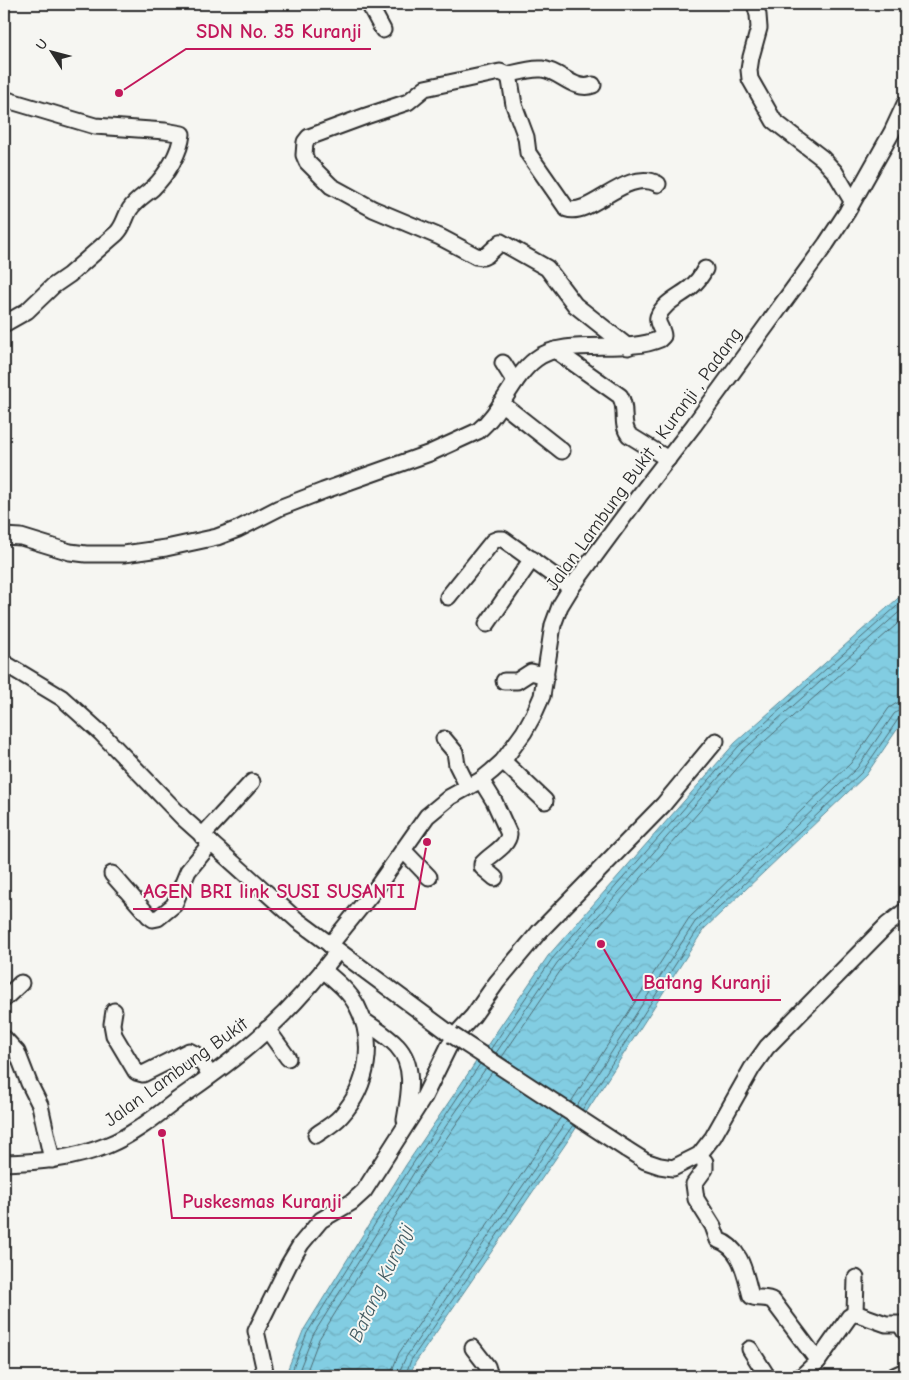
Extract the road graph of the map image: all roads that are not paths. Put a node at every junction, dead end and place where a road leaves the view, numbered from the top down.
1 (369, 4) edge
2 (756, 4) edge
3 (383, 30) dead end
4 (507, 75) junction
5 (593, 85) dead end
6 (4, 99) edge
7 (905, 104) edge
8 (658, 184) dead end
9 (852, 201) junction
10 (705, 269) dead end
11 (4, 324) edge
12 (628, 347) junction
13 (555, 350) junction
14 (503, 363) dead end
15 (516, 382) junction
16 (501, 403) junction
17 (562, 451) dead end
18 (668, 459) junction
19 (4, 536) edge
20 (532, 559) junction
21 (571, 588) junction
22 (448, 597) dead end
23 (487, 624) dead end
24 (4, 663) edge
25 (546, 676) junction
26 (504, 681) dead end
27 (444, 739) dead end
28 (716, 741) dead end
29 (503, 761) junction
30 (252, 782) dead end
31 (474, 784) junction
32 (545, 801) dead end
33 (206, 840) junction
34 (403, 850) junction
35 (112, 874) dead end
36 (429, 876) dead end
37 (495, 878) dead end
38 (905, 911) edge
39 (334, 948) junction
40 (322, 970) junction
41 (21, 983) dead end
42 (4, 999) edge
43 (114, 1011) dead end
44 (363, 1020) junction
45 (267, 1029) junction
46 (4, 1038) edge
47 (288, 1058) dead end
48 (211, 1075) junction
49 (404, 1126) junction
50 (316, 1135) dead end
51 (699, 1155) junction
52 (52, 1160) junction
53 (4, 1163) edge
54 (856, 1278) dead end
55 (855, 1313) junction
56 (904, 1325) edge
57 (473, 1348) dead end
58 (750, 1349) dead end
59 (818, 1361) junction
60 (905, 1371) edge
61 (266, 1376) edge
62 (490, 1376) edge
63 (767, 1376) edge
64 (802, 1376) edge
65 (894, 1376) edge

1 - 3 street
2 - 9 street
4 - 5 street
4 - 8 street
4 - 12 street
6 - 11 street
7 - 9 street, Jalan Lambung Bukit , Kuranji , Padang
9 - 18 street, Jalan Lambung Bukit , Kuranji , Padang
10 - 12 street
12 - 13 street
13 - 15 street
13 - 18 street
14 - 15 street
15 - 16 street
16 - 17 street
16 - 19 street
18 - 21 street, Jalan Lambung Bukit , Kuranji , Padang
20 - 21 street
20 - 22 street
20 - 23 street
21 - 25 street, Jalan Lambung Bukit , Kuranji , Padang
24 - 33 street
25 - 26 street
25 - 29 street, Jalan Lambung Bukit , Kuranji , Padang
27 - 31 street
28 - 49 street
29 - 31 street, Jalan Lambung Bukit , Kuranji , Padang
29 - 32 street
30 - 33 street
31 - 34 street, Jalan Lambung Bukit , Kuranji , Padang
31 - 37 street
33 - 35 street
33 - 39 street
34 - 36 street
34 - 39 street, Jalan Lambung Bukit , Kuranji , Padang
38 - 51 street
39 - 40 street, Jalan Lambung Bukit
39 - 51 street, bridge
40 - 44 street
40 - 45 street, Jalan Lambung Bukit
41 - 42 street
43 - 48 street
44 - 49 street
44 - 50 street
45 - 47 street
45 - 48 street, Jalan Lambung Bukit
46 - 52 street
48 - 52 street, Jalan Lambung Bukit
49 - 61 street
51 - 59 street
52 - 53 street, Jalan Lambung Bukit
54 - 55 street
55 - 56 street
55 - 59 street
57 - 62 street
58 - 63 street
59 - 64 street
60 - 65 street

